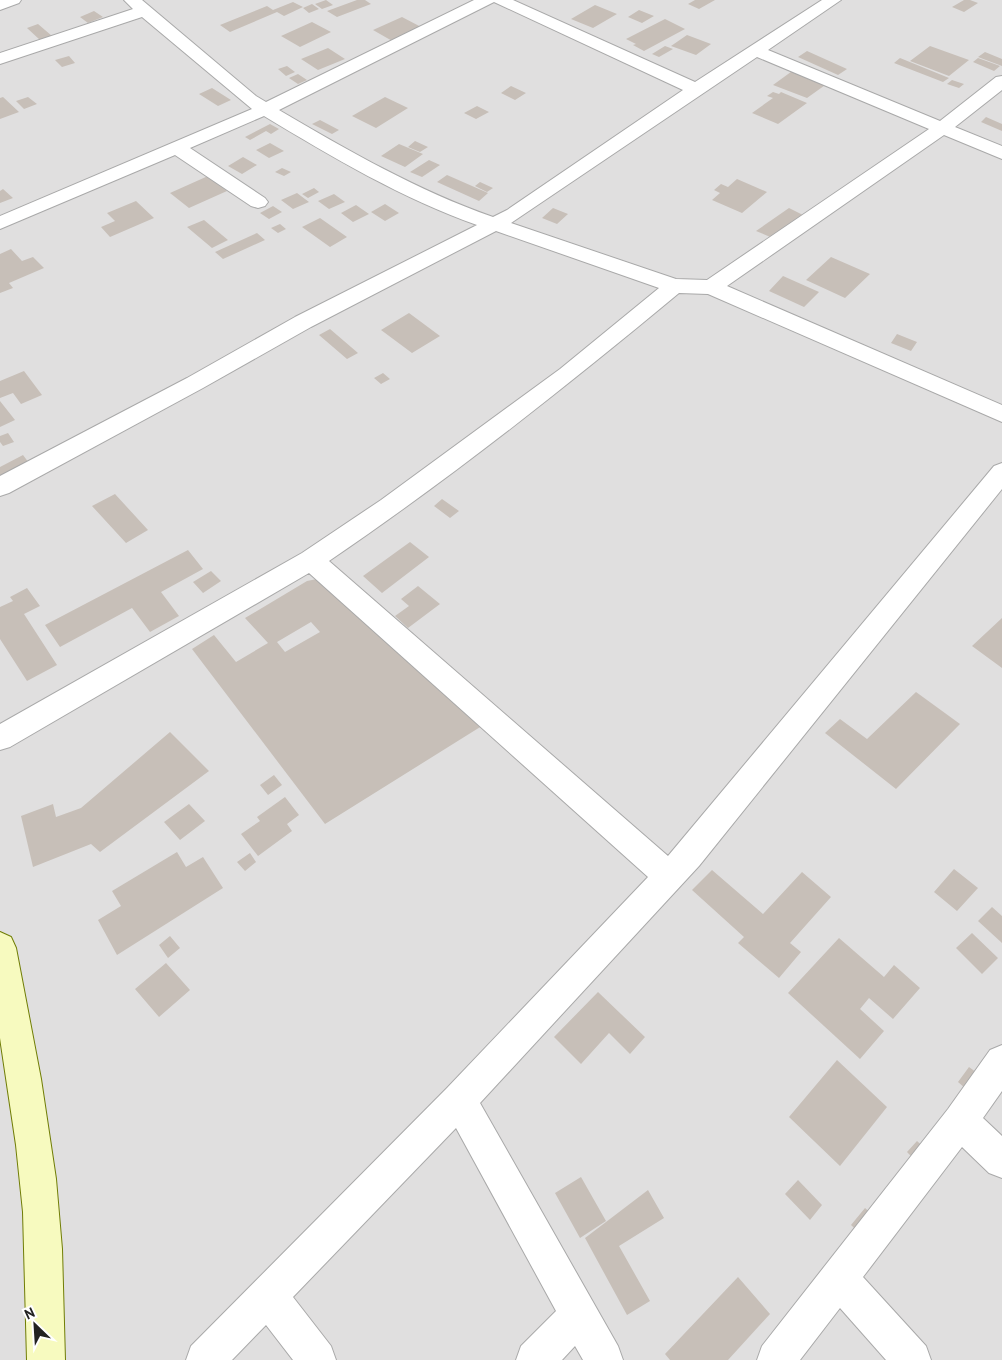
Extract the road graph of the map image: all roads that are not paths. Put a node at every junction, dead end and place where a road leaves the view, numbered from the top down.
1 (13, 0) edge
2 (488, 0) edge
3 (500, 0) edge
4 (834, 0) edge
5 (0, 5) edge
6 (138, 5) edge
7 (757, 51) junction
8 (0, 60) edge
9 (1002, 81) edge
10 (696, 89) junction
11 (264, 110) junction
12 (942, 128) junction
13 (177, 148) junction
14 (1002, 153) edge
15 (258, 202) dead end
16 (0, 223) edge
17 (495, 224) junction
18 (674, 286) junction
19 (711, 287) junction
20 (1002, 414) edge
21 (1002, 472) edge
22 (0, 487) edge
23 (311, 560) junction
24 (0, 738) edge
25 (669, 876) junction
26 (0, 948) edge
27 (1002, 1062) edge
28 (459, 1100) junction
29 (960, 1121) junction
30 (1002, 1160) edge
31 (840, 1279) junction
32 (268, 1296) junction
33 (578, 1315) junction
34 (46, 1360) edge
35 (205, 1360) edge
36 (318, 1360) edge
37 (535, 1360) edge
38 (604, 1360) edge
39 (776, 1360) edge
40 (912, 1360) edge

1 - 5 street
2 - 11 street
3 - 10 street
4 - 7 street
6 - 8 street
6 - 11 street
7 - 10 street
7 - 12 street
9 - 12 street
10 - 17 street
11 - 13 street
11 - 17 street
12 - 14 street
12 - 19 street
13 - 15 street
13 - 16 street
17 - 18 street
17 - 22 street
18 - 19 street
18 - 23 street
19 - 20 street
21 - 25 street
23 - 24 street
23 - 25 street
25 - 28 street
26 - 34 street
27 - 29 street
28 - 32 street
28 - 33 street
29 - 30 street
29 - 31 street
31 - 39 street
31 - 40 street
32 - 35 street
32 - 36 street
33 - 37 street
33 - 38 street

